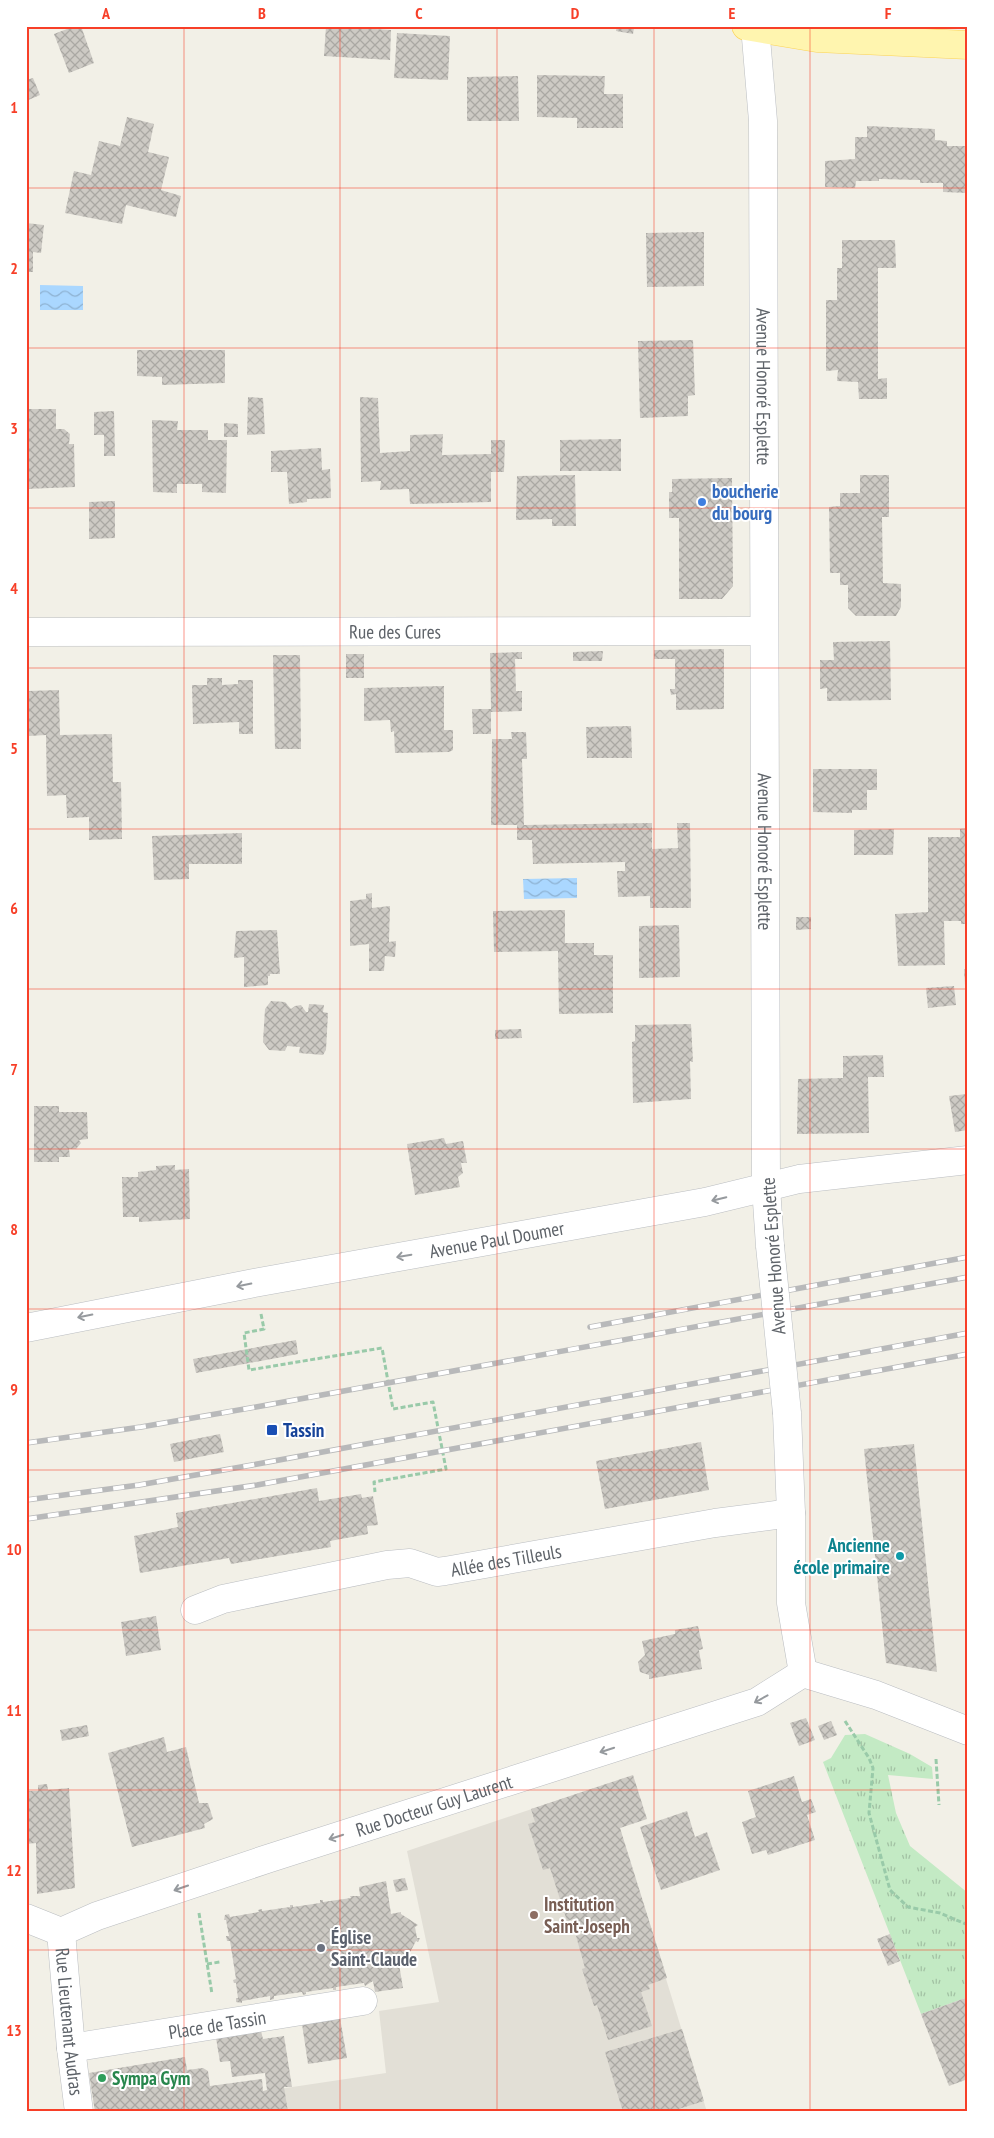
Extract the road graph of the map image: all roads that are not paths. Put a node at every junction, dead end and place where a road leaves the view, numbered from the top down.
1 (752, 27) edge
2 (968, 45) edge
3 (763, 631) junction
4 (26, 632) edge
5 (968, 1160) edge
6 (766, 1187) junction
7 (26, 1328) edge
8 (791, 1513) junction
9 (195, 1610) dead end
10 (803, 1673) junction
11 (968, 1731) edge
12 (28, 1922) edge
13 (61, 1932) junction
14 (363, 2001) dead end
15 (71, 2048) junction
16 (79, 2112) edge

1 - 2 main road
1 - 3 street, Avenue Honoré Esplette
3 - 4 street, Rue des Cures
3 - 6 street, Avenue Honoré Esplette
5 - 6 street, Avenue Paul Doumer
6 -> 7 street, Avenue Paul Doumer
6 - 8 street, Avenue Honoré Esplette, bridge
8 - 9 street, Allée des Tilleuls
8 - 10 street, Avenue Honoré Esplette
10 - 11 street
10 -> 13 street, Rue Docteur Guy Laurent
12 - 13 street
13 - 15 street, Rue Lieutenant Audras
14 - 15 street, Place de Tassin
15 - 16 street, Rue Lieutenant Audras

